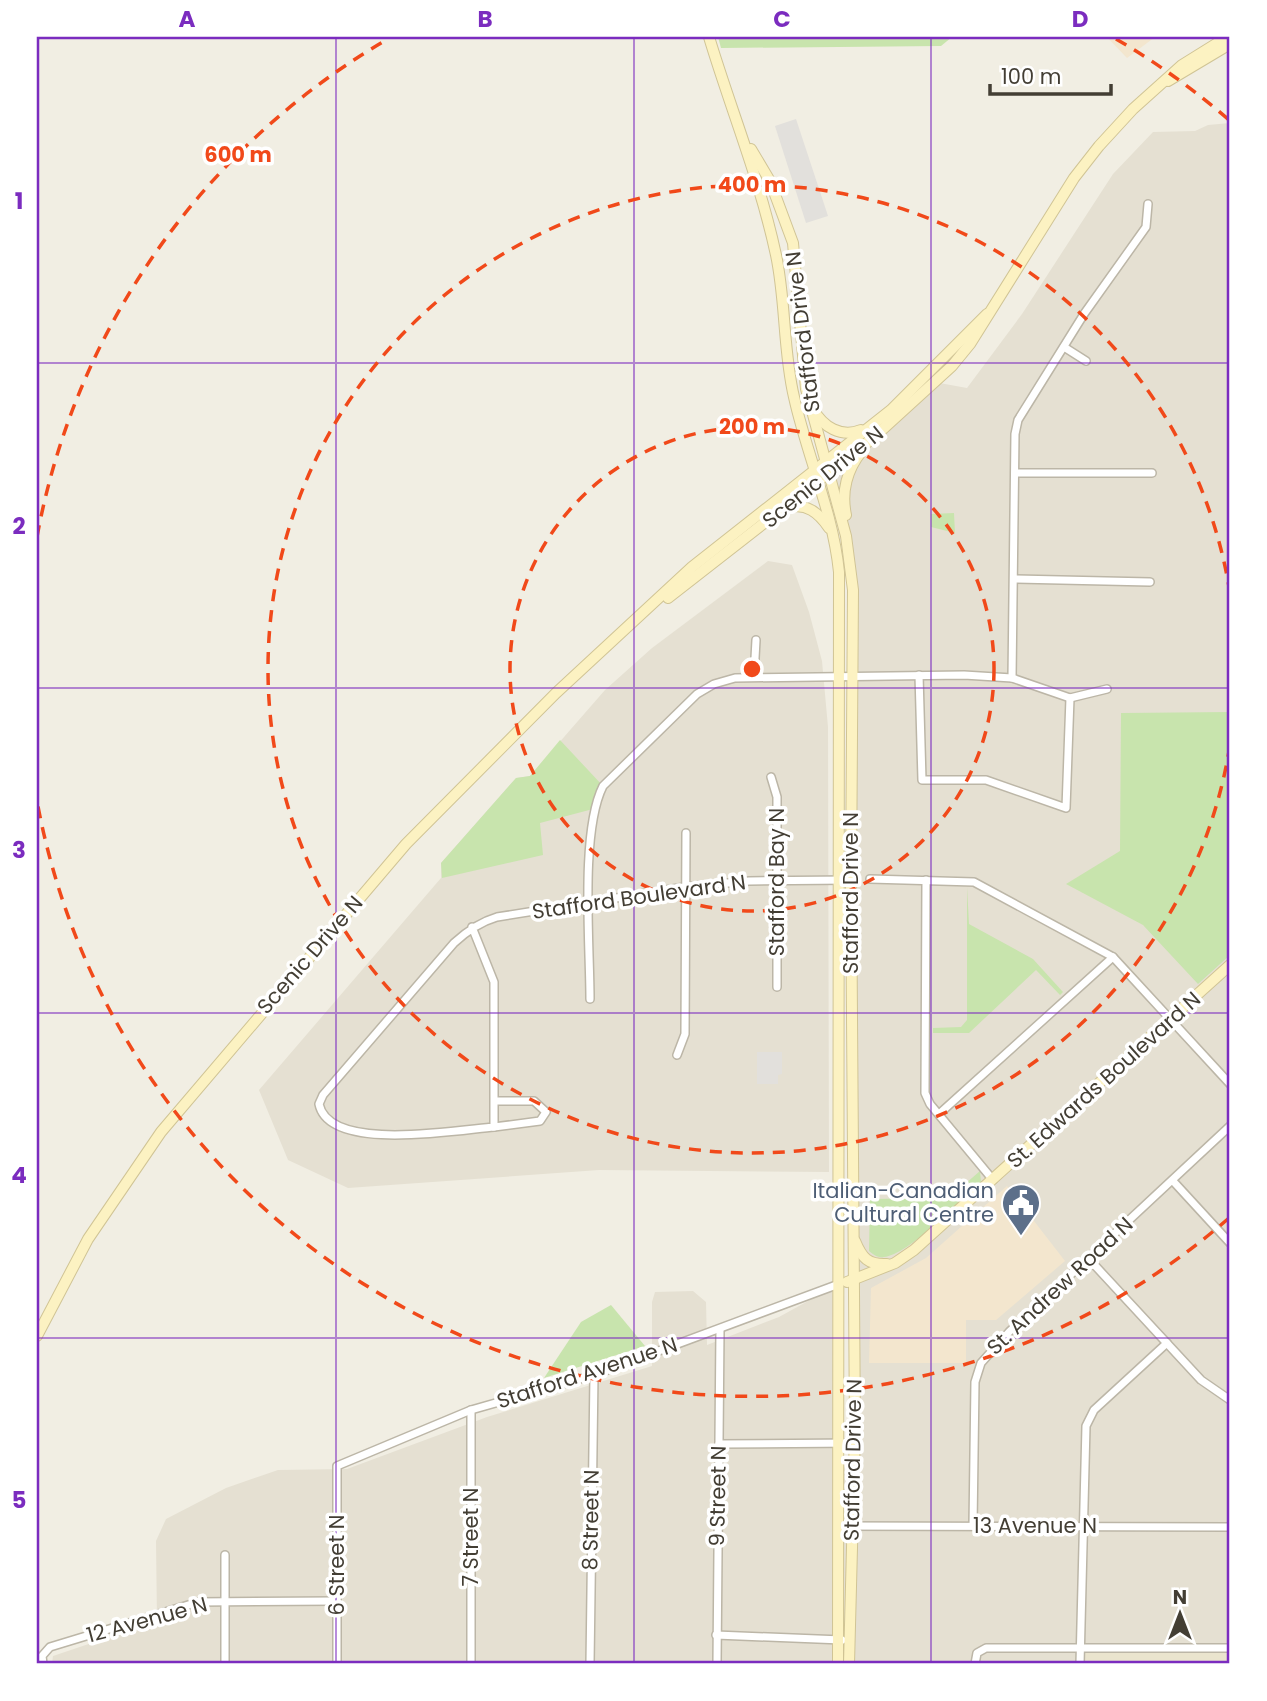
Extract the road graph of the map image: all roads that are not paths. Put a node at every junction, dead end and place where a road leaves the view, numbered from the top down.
1 (709, 37) edge
2 (1227, 37) edge
3 (1230, 44) edge
4 (1165, 82) junction
5 (745, 140) junction
6 (1148, 204) dead end
7 (987, 314) junction
8 (1064, 347) junction
9 (1086, 361) dead end
10 (806, 389) junction
11 (870, 427) junction
12 (873, 438) junction
13 (825, 463) junction
14 (828, 473) junction
15 (1015, 473) junction
16 (1152, 473) dead end
17 (817, 475) junction
18 (774, 516) junction
19 (834, 535) junction
20 (846, 536) junction
21 (1015, 579) junction
22 (1150, 582) dead end
23 (639, 619) junction
24 (756, 640) dead end
25 (852, 675) junction
26 (919, 675) junction
27 (754, 676) junction
28 (838, 677) junction
29 (1012, 678) junction
30 (1107, 689) dead end
31 (1070, 698) junction
32 (771, 777) dead end
33 (686, 833) dead end
34 (870, 879) dead end
35 (777, 880) junction
36 (837, 880) junction
37 (851, 880) junction
38 (926, 880) junction
39 (685, 887) junction
40 (590, 902) junction
41 (472, 927) junction
42 (1113, 957) junction
43 (1230, 965) edge
44 (777, 987) dead end
45 (590, 999) dead end
46 (1172, 1019) junction
47 (677, 1055) dead end
48 (1230, 1084) edge
49 (495, 1101) junction
50 (939, 1114) junction
51 (1230, 1126) edge
52 (494, 1127) junction
53 (993, 1180) junction
54 (1173, 1181) junction
55 (853, 1237) junction
56 (1230, 1243) edge
57 (1088, 1258) junction
58 (895, 1263) junction
59 (853, 1280) junction
60 (839, 1284) junction
61 (720, 1329) junction
62 (37, 1336) edge
63 (1167, 1343) junction
64 (594, 1376) junction
65 (1230, 1400) edge
66 (471, 1410) junction
67 (840, 1443) junction
68 (855, 1443) junction
69 (719, 1444) junction
70 (337, 1466) joint
71 (973, 1526) junction
72 (1084, 1526) junction
73 (839, 1527) junction
74 (852, 1527) junction
75 (1230, 1527) edge
76 (225, 1555) dead end
77 (226, 1601) junction
78 (337, 1601) junction
79 (716, 1635) junction
80 (844, 1640) junction
81 (1080, 1647) junction
82 (1230, 1647) edge
83 (43, 1664) edge
84 (225, 1664) edge
85 (337, 1664) edge
86 (471, 1664) edge
87 (590, 1664) edge
88 (717, 1664) edge
89 (838, 1664) edge
90 (849, 1664) edge
91 (975, 1664) edge
92 (1080, 1664) edge

1 - 5 main road, Stafford Drive N
2 - 4 main road, Scenic Drive N
3 - 4 main road, Scenic Drive N
4 - 7 main road, Scenic Drive N
5 - 10 main road, Stafford Drive N
5 - 17 main road, Stafford Drive N
6 - 8 street
7 - 11 main road, Scenic Drive N
7 - 12 main road, Scenic Drive N
8 - 9 street
8 - 15 street
10 - 11 main road
10 - 13 main road, Stafford Drive N
11 - 13 main road, Scenic Drive N
12 - 14 main road, Scenic Drive N
12 - 20 main road
13 - 14 main road, Stafford Drive N
13 - 17 main road, Scenic Drive N
14 - 17 main road, Scenic Drive N
14 - 20 main road, Stafford Drive N
15 - 16 street
15 - 21 street
17 - 18 main road, Scenic Drive N
17 - 19 main road, Stafford Drive N
17 - 23 main road, Scenic Drive N
18 - 19 main road
18 - 23 main road, Scenic Drive N
19 - 28 main road, Stafford Drive N
20 - 25 main road, Stafford Drive N
21 - 22 street
21 - 29 street
23 - 62 main road, Scenic Drive N
24 - 27 street
25 - 26 street
25 - 28 street
25 - 37 main road, Stafford Drive N
26 - 29 street
26 - 31 street
27 - 28 street
27 - 40 street
28 - 36 main road, Stafford Drive N
29 - 31 street
30 - 31 street
32 - 35 street, Stafford Bay N
33 - 39 street
34 - 38 street
35 - 36 street, Stafford Boulevard N
35 - 39 street, Stafford Boulevard N
35 - 44 street, Stafford Bay N
36 - 37 street, Stafford Boulevard N
36 - 60 main road, Stafford Drive N
37 - 55 main road, Stafford Drive N
38 - 42 street
38 - 50 street
39 - 40 street, Stafford Boulevard N
39 - 47 street
40 - 41 street, Stafford Boulevard N
40 - 45 street
41 - 49 street
41 - 52 street, Stafford Boulevard N
42 - 46 street
42 - 50 street
43 - 46 main road, St. Edwards Boulevard N
46 - 48 street
46 - 53 main road, St. Edwards Boulevard N
49 - 52 street
49 - 52 street, Stafford Boulevard N
50 - 53 street
51 - 54 street, St. Andrew Road N
53 - 58 main road, St. Edwards Boulevard N
54 - 56 street
54 - 57 street, St. Andrew Road N
55 - 58 main road
55 - 59 main road, Stafford Drive N
57 - 63 street
57 - 71 street, St. Andrew Road N
58 - 59 main road, St. Edwards Boulevard N
59 - 60 main road, St. Edwards Boulevard N
59 - 68 main road, Stafford Drive N
60 - 61 street, Stafford Avenue N
60 - 67 main road, Stafford Drive N
61 - 64 street, Stafford Avenue N
61 - 69 street, 9 Street N
63 - 65 street
63 - 72 street
64 - 66 street, Stafford Avenue N
64 - 87 street, 8 Street N
66 - 70 street, Stafford Avenue N
66 - 86 street, 7 Street N
67 - 68 street
67 - 69 street
67 - 73 main road, Stafford Drive N
68 - 74 main road, Stafford Drive N
69 - 79 street, 9 Street N
70 - 78 street, 6 Street N
71 - 72 street, 13 Avenue N
71 - 74 street, 13 Avenue N
72 - 75 street, 13 Avenue N
72 - 81 street
73 - 74 street, 13 Avenue N
73 - 80 main road, Stafford Drive N
74 - 80 main road, Stafford Drive N
76 - 77 street
77 - 78 street, 12 Avenue N
77 - 83 street, 12 Avenue N
77 - 84 street
78 - 85 street, 6 Street N
79 - 80 street
79 - 88 street, 9 Street N
80 - 89 main road, Stafford Drive N
80 - 90 main road, Stafford Drive N
81 - 82 street
81 - 91 street
81 - 92 street

